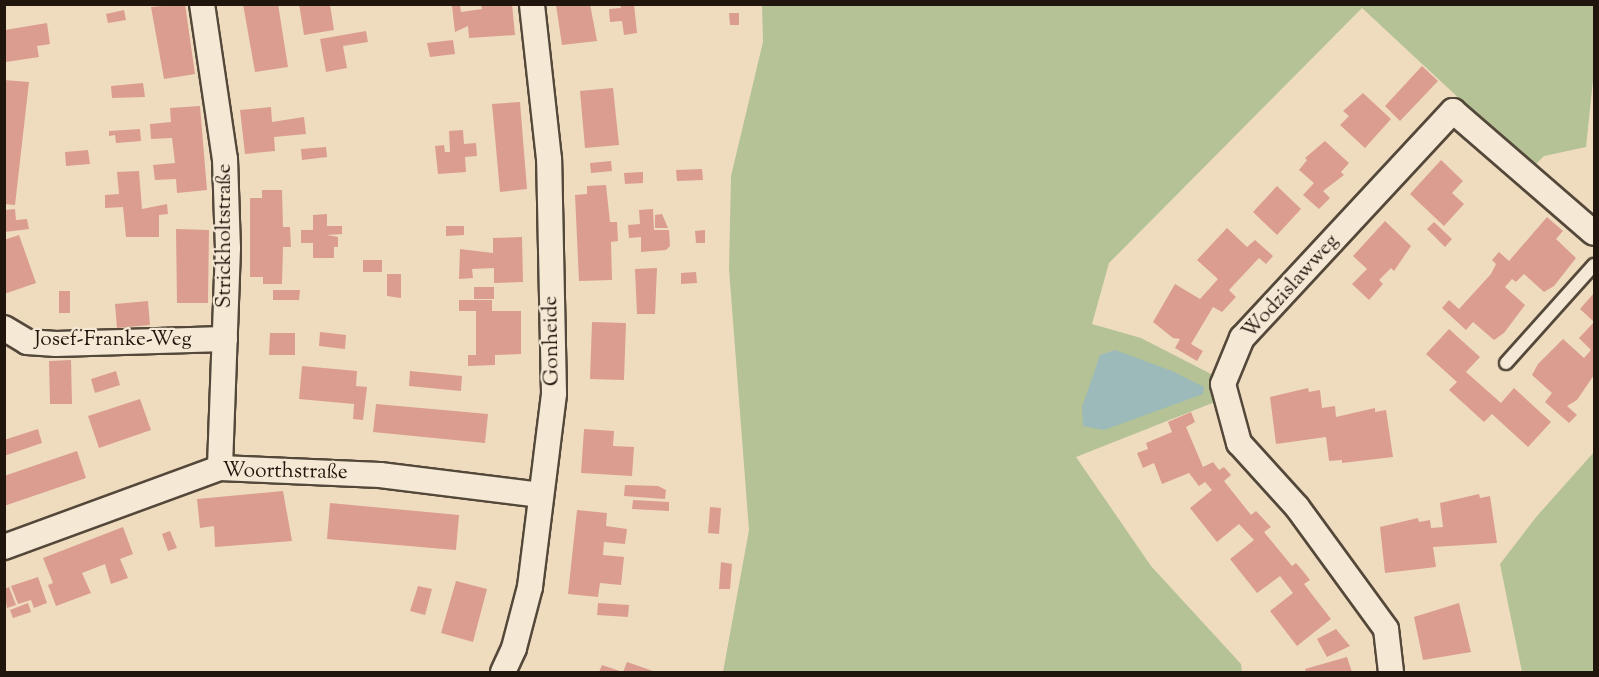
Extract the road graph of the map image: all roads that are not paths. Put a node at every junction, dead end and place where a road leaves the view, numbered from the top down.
1 (202, 4) edge
2 (532, 4) edge
3 (1594, 232) edge
4 (1594, 265) edge
5 (4, 328) edge
6 (225, 339) junction
7 (1506, 363) dead end
8 (220, 468) junction
9 (540, 505) junction
10 (4, 547) edge
11 (502, 672) edge
12 (1391, 672) edge

1 - 6 street, Strickholtstraße
2 - 9 street, Gonheide
3 - 12 street, Wodzislawweg
4 - 7 lane
5 - 6 street, Josef-Franke-Weg
6 - 8 street, Strickholtstraße
8 - 9 street, Woorthstraße
8 - 10 street, Woorthstraße
9 - 11 street, Gonheide

